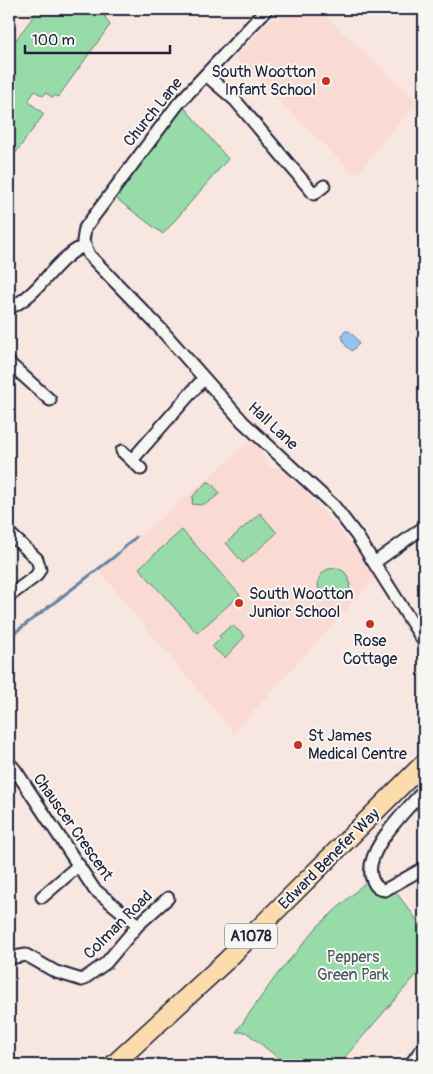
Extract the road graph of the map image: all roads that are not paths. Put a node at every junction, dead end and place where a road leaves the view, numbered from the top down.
1 (267, 9) edge
2 (206, 75) junction
3 (324, 186) dead end
4 (84, 246) junction
5 (9, 308) edge
6 (9, 363) edge
7 (204, 378) junction
8 (50, 400) dead end
9 (122, 451) dead end
10 (132, 460) junction
11 (141, 468) dead end
12 (424, 527) edge
13 (9, 533) edge
14 (374, 563) junction
15 (9, 596) edge
16 (424, 642) edge
17 (424, 763) edge
18 (12, 766) edge
19 (424, 790) edge
20 (79, 865) junction
21 (424, 868) edge
22 (42, 897) dead end
23 (168, 898) dead end
24 (138, 925) junction
25 (9, 958) edge
26 (424, 1046) edge
27 (116, 1062) edge
28 (410, 1065) edge

1 - 2 street, Church Lane
2 - 3 street
2 - 4 street, Church Lane
4 - 5 street
4 - 7 street, Hall Lane
6 - 8 street
7 - 10 street
7 - 14 street, Hall Lane
9 - 10 street
10 - 11 street
12 - 14 street
13 - 15 street
14 - 16 street, Hall Lane
17 - 27 main road, Edward Benefer Way / A1078
18 - 20 street, Chauscer Crescent
19 - 21 street
20 - 22 street
20 - 24 street, Chauscer Crescent
23 - 24 street, Colman Road
24 - 25 street, Colman Road
26 - 28 street

